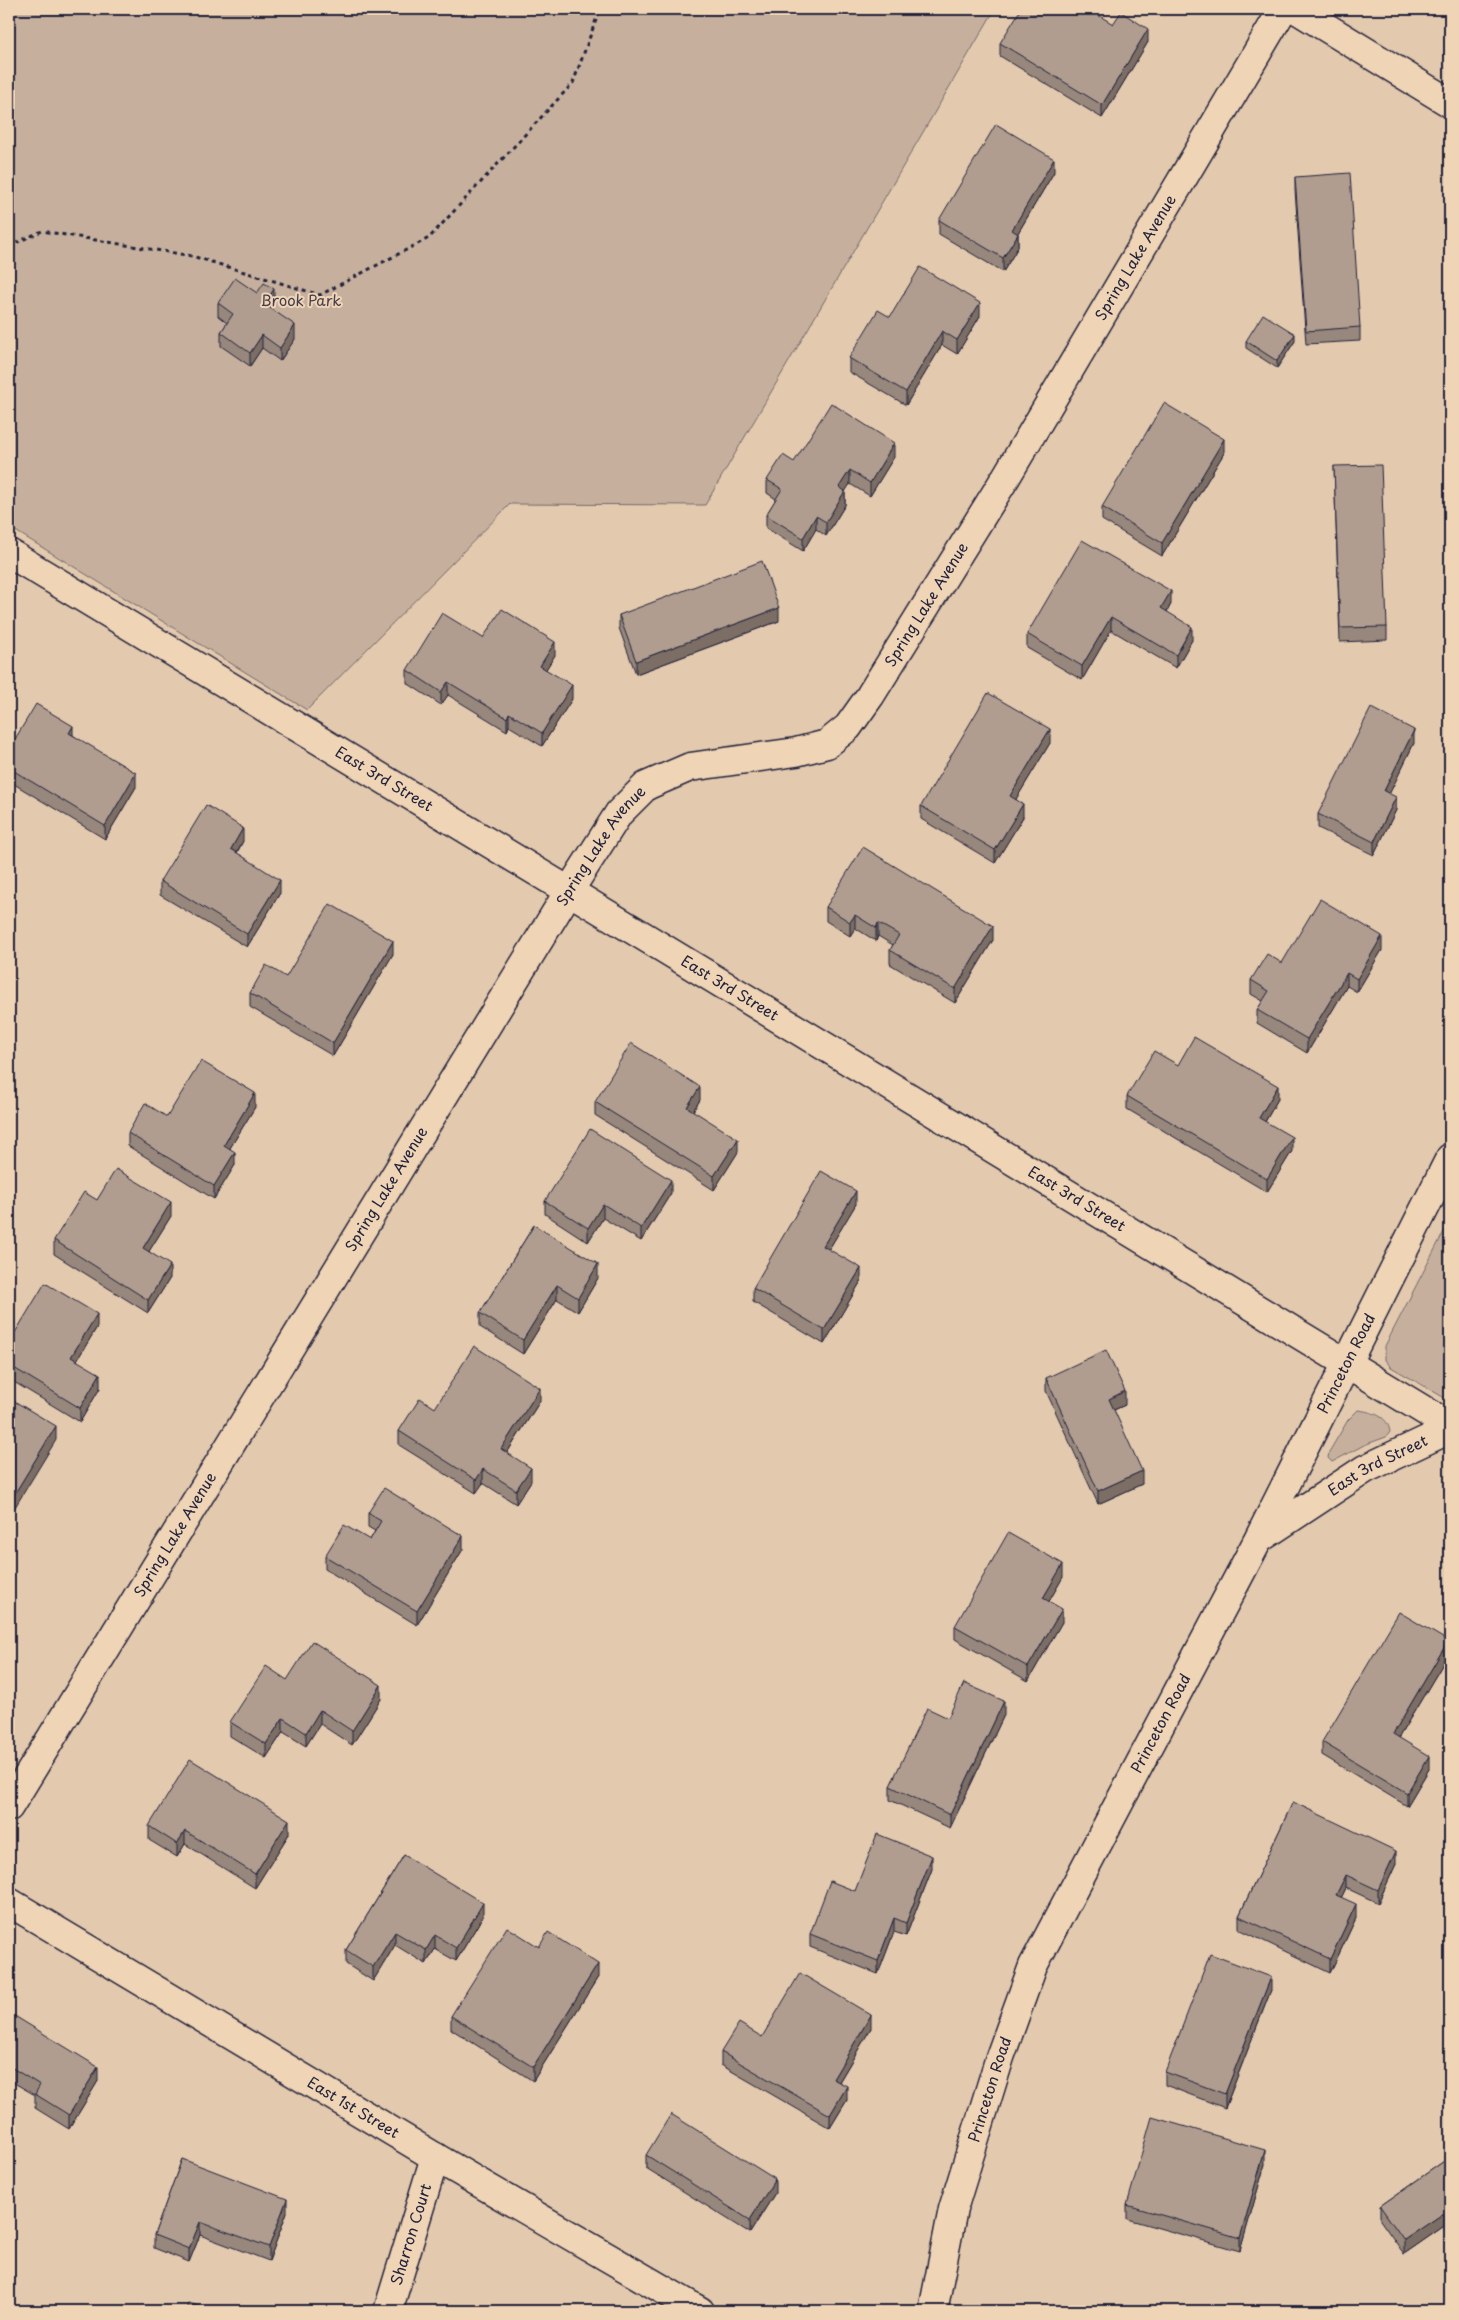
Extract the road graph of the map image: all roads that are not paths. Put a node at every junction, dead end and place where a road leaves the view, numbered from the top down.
1 (1283, 9) edge
2 (1296, 9) edge
3 (1450, 103) edge
4 (9, 553) edge
5 (568, 891) junction
6 (1450, 1158) edge
7 (1346, 1362) junction
8 (1450, 1428) edge
9 (1258, 1540) junction
10 (9, 1807) edge
11 (9, 1902) edge
12 (435, 2157) junction
13 (388, 2311) edge
14 (700, 2311) edge
15 (934, 2311) edge

1 - 5 street, Spring Lake Avenue
2 - 3 street
4 - 5 street, East 3rd Street
5 - 7 street, East 3rd Street
5 - 10 street, Spring Lake Avenue
6 - 7 street, Princeton Road
7 - 8 street, East 3rd Street
7 - 9 street, Princeton Road
8 - 9 street, East 3rd Street
9 - 15 street, Princeton Road
11 - 12 street, East 1st Street
12 - 13 street, Sharron Court
12 - 14 street, East 1st Street

